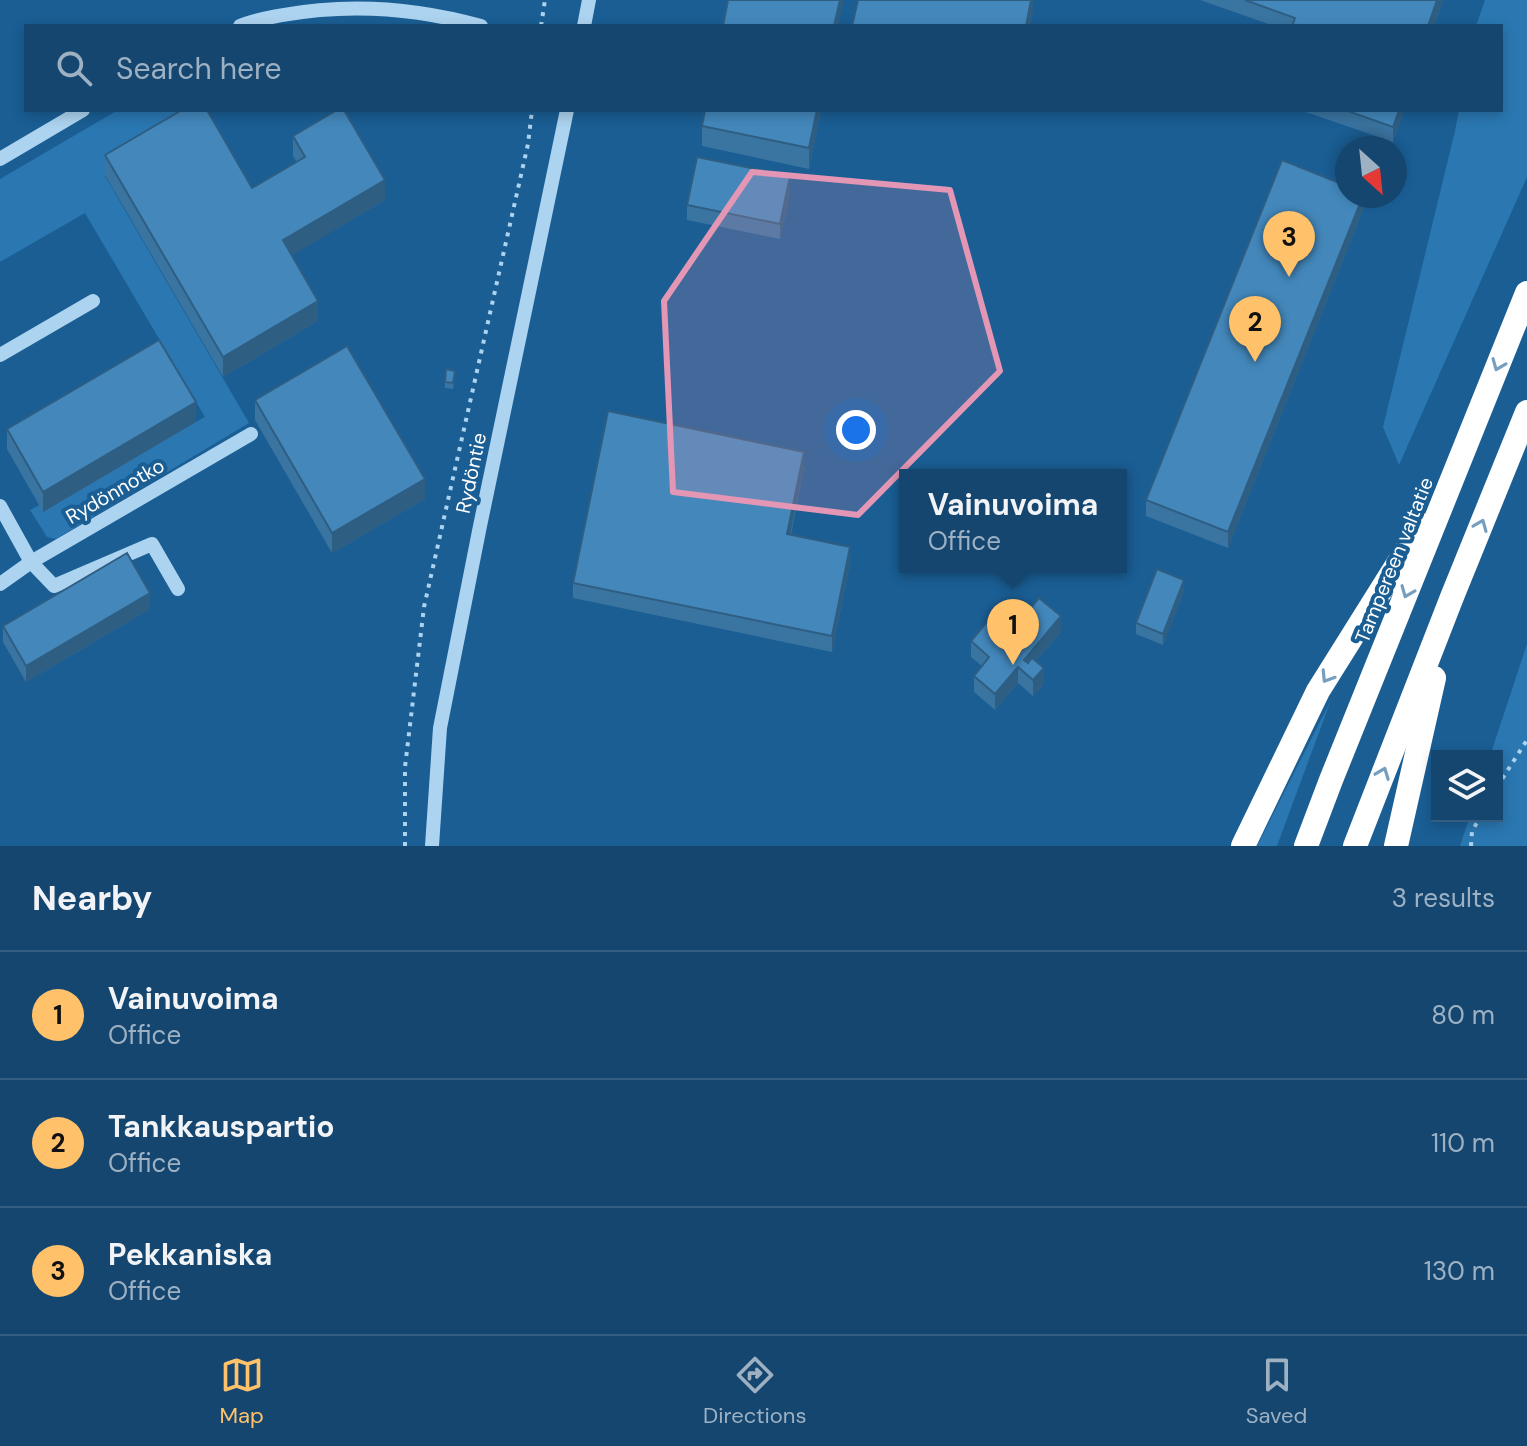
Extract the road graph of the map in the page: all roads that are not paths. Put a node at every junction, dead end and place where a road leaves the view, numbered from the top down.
1 (589, 0) edge
2 (405, 5) edge
3 (245, 24) edge
4 (474, 24) edge
5 (584, 24) edge
6 (80, 112) edge
7 (567, 112) edge
8 (0, 159) edge
9 (1527, 293) edge
10 (93, 301) dead end
11 (0, 355) edge
12 (1527, 412) edge
13 (251, 434) dead end
14 (1457, 468) junction
15 (0, 506) edge
16 (31, 562) junction
17 (0, 584) edge
18 (178, 589) dead end
19 (1452, 597) junction
20 (432, 846) edge
21 (1243, 846) edge
22 (1306, 846) edge
23 (1355, 846) edge
24 (1396, 846) edge

1 - 5 street
2 - 3 street
2 - 4 street
6 - 8 street
7 - 20 street, Rydöntie
9 -> 14 highway, Tampereen valtatie
10 - 11 street
19 -> 12 highway
13 - 16 street, Rydönnotko
14 -> 21 highway
14 -> 22 highway, Tampereen valtatie
15 - 16 street
16 - 17 street, Rydönnotko
16 - 18 street
23 -> 19 highway
19 - 24 highway

